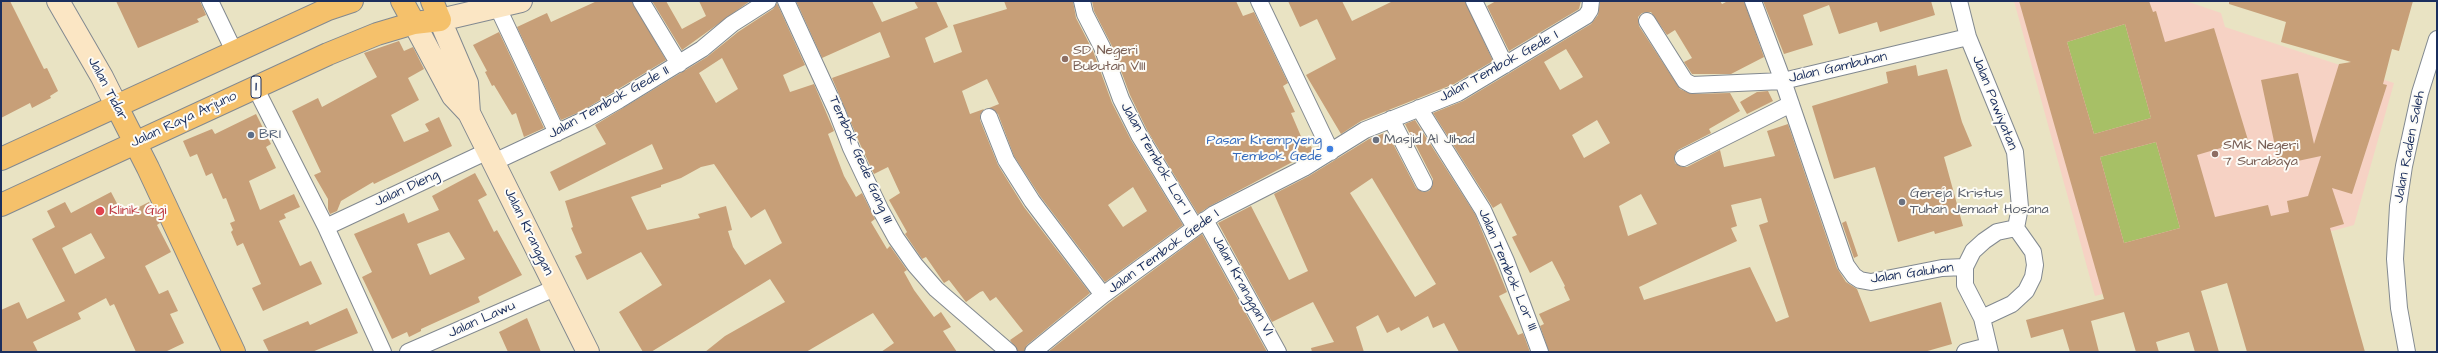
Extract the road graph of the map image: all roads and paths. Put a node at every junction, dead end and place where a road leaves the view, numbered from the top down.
1 (58, 1) edge
2 (210, 1) edge
3 (352, 1) edge
4 (402, 1) edge
5 (520, 1) edge
6 (641, 1) edge
7 (768, 1) edge
8 (786, 1) edge
9 (1082, 1) edge
10 (1259, 1) edge
11 (1474, 1) edge
12 (1591, 1) edge
13 (1753, 1) edge
14 (1959, 1) edge
15 (331, 5) edge
16 (498, 8) junction
17 (436, 11) edge
18 (1647, 21) dead end
19 (414, 23) junction
20 (1968, 37) junction
21 (2437, 39) edge
22 (234, 51) junction
23 (679, 64) junction
24 (1505, 65) junction
25 (1783, 81) junction
26 (255, 87) junction
27 (1791, 104) junction
28 (116, 107) junction
29 (1419, 108) junction
30 (469, 112) junction
31 (988, 117) dead end
32 (1391, 119) junction
33 (557, 133) junction
34 (136, 143) junction
35 (1331, 152) junction
36 (491, 157) junction
37 (1683, 158) dead end
38 (1, 159) edge
39 (1424, 183) dead end
40 (1, 205) edge
41 (1200, 223) junction
42 (326, 227) junction
43 (2016, 228) junction
44 (1965, 267) junction
45 (555, 288) junction
46 (1103, 295) junction
47 (1982, 318) junction
48 (1989, 349) edge
49 (234, 352) edge
50 (383, 352) edge
51 (408, 352) edge
52 (588, 352) edge
53 (1009, 352) edge
54 (1032, 352) edge
55 (1278, 352) edge
56 (1540, 352) edge
57 (1965, 352) edge
58 (2407, 352) edge

1 - 28 main road, Jalan Tidar
2 - 22 street
3 - 15 main road
4 - 19 main road
5 - 16 main road
6 - 23 street, Jalan Tembok Gede II
7 - 23 street, Jalan Tembok Gede II
8 - 53 street, Tembok Gede Gang III
9 - 41 street, Jalan Tembok Lor I
10 - 35 street
11 - 24 street
12 - 24 street, Jalan Tembok Gede I
13 - 25 street
14 - 20 street, Jalan Pawiyatan
15 - 22 main road
16 - 17 main road
16 - 33 street
17 - 19 main road, 1
17 - 30 main road, Jalan Kranggan
18 - 25 street, Jalan Gambuhan
19 - 26 main road, Jalan Raya Arjuno / 1
19 - 30 main road, Jalan Kranggan
20 - 25 street, Jalan Gambuhan
20 - 43 street, Jalan Pawiyatan
21 - 58 street, Jalan Raden Saleh
22 - 28 main road
23 - 33 street, Jalan Tembok Gede II
24 - 29 street, Jalan Tembok Gede I
25 - 27 street
26 - 34 main road, Jalan Raya Arjuno / 1
26 - 42 street
27 - 37 street
27 - 44 street, Jalan Galuhan
28 - 34 main road, Jalan Tidar
28 - 38 main road
29 - 32 street, Jalan Tembok Gede I
29 - 56 street, Jalan Tembok Lor III
30 - 36 main road, Jalan Kranggan
31 - 46 street
32 - 35 street, Jalan Tembok Gede I
32 - 39 street
33 - 36 street, Jalan Tembok Gede II
34 - 40 main road, Jalan Raya Arjuno / 1
34 - 49 main road, Jalan Tidar
35 - 41 street, Jalan Tembok Gede I
36 - 42 street, Jalan Dieng
36 - 45 main road, Jalan Kranggan
41 - 46 street, Jalan Tembok Gede I
41 - 55 street, Jalan Kranggan VI
42 - 50 street
43 - 44 street
43 - 47 street
44 - 47 street
45 - 51 street, Jalan Lawu
45 - 52 main road, Jalan Kranggan
46 - 54 street, Jalan Tembok Gede I
47 - 48 street
48 - 57 street

